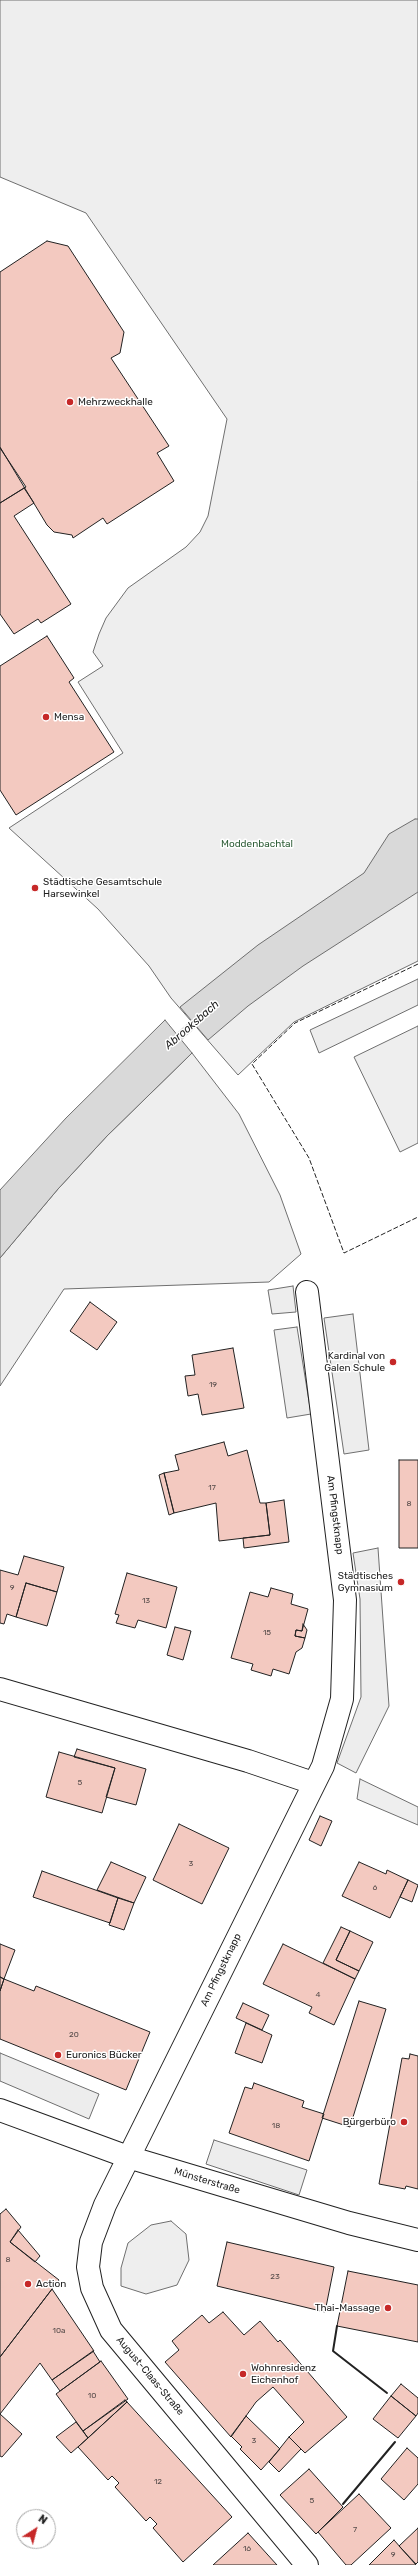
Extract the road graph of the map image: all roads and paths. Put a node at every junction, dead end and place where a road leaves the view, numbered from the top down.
1 (307, 1292) dead end
2 (0, 1689) edge
3 (313, 1783) junction
4 (0, 2110) edge
5 (128, 2157) junction
6 (418, 2240) edge
7 (307, 2565) edge

1 - 3 street, Am Pfingstknapp
2 - 3 street
3 - 5 street, Am Pfingstknapp
4 - 5 street, Münsterstraße
5 - 6 street, Münsterstraße
5 - 7 street, August-Claas-Straße

